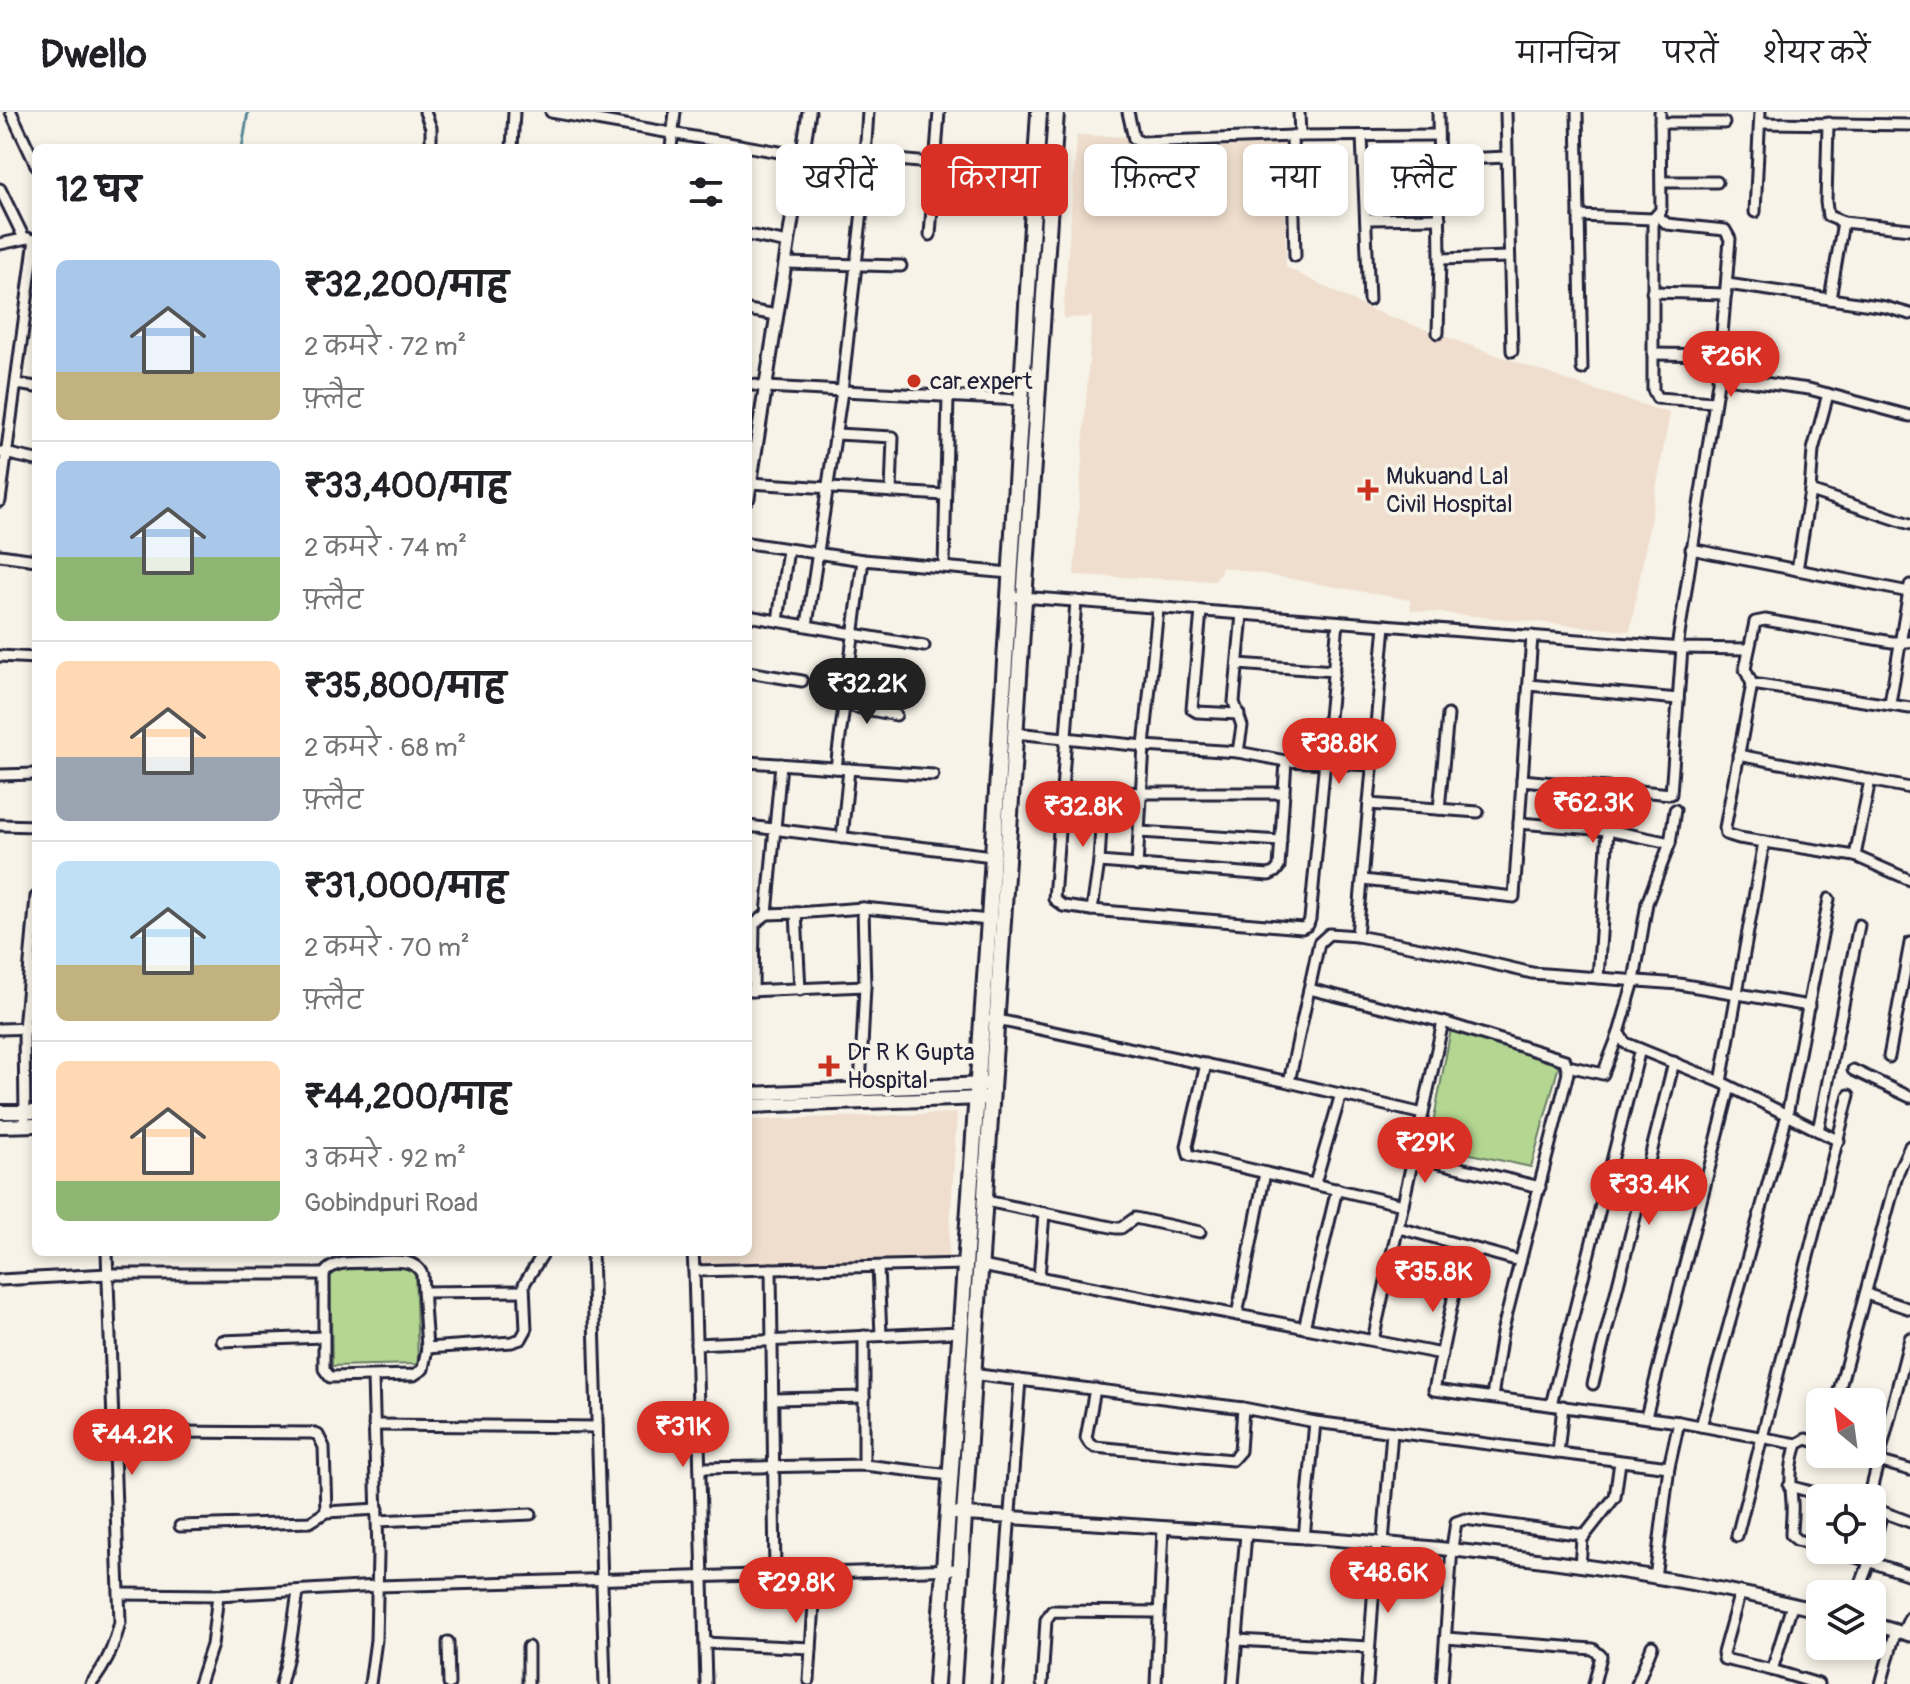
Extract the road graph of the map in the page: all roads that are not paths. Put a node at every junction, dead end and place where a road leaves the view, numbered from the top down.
1 (11, 112) edge
2 (425, 112) edge
3 (514, 112) edge
4 (551, 112) edge
5 (675, 112) edge
6 (809, 112) edge
7 (868, 112) edge
8 (939, 112) edge
9 (1039, 112) edge
10 (1056, 112) edge
11 (1128, 112) edge
12 (1299, 112) edge
13 (1438, 112) edge
14 (1506, 112) edge
15 (1577, 112) edge
16 (1760, 117) edge
17 (0, 118) edge
18 (1660, 118) edge
19 (1724, 123) dead end
20 (1828, 123) junction
21 (1910, 125) edge
22 (673, 132) junction
23 (1438, 135) junction
24 (1296, 136) junction
25 (1362, 136) junction
26 (431, 144) edge
27 (512, 144) edge
28 (672, 144) edge
29 (747, 144) edge
30 (804, 144) edge
31 (867, 144) edge
32 (936, 144) edge
33 (1037, 144) edge
34 (1438, 144) edge
35 (752, 145) edge
36 (776, 149) edge
37 (32, 157) edge
38 (1507, 157) junction
39 (1484, 158) edge
40 (1662, 182) junction
41 (1717, 182) dead end
42 (0, 189) edge
43 (1755, 212) dead end
44 (792, 216) edge
45 (861, 216) edge
46 (931, 216) edge
47 (1032, 216) edge
48 (1579, 216) junction
49 (1655, 217) junction
50 (1440, 218) joint
51 (1366, 219) junction
52 (1843, 222) junction
53 (1910, 229) edge
54 (930, 235) dead end
55 (752, 236) edge
56 (32, 239) edge
57 (788, 243) junction
58 (0, 244) edge
59 (1295, 256) dead end
60 (1509, 257) junction
61 (1440, 259) junction
62 (785, 263) junction
63 (856, 264) junction
64 (901, 266) dead end
65 (1727, 289) junction
66 (1652, 292) junction
67 (1830, 299) junction
68 (1369, 300) dead end
69 (752, 311) edge
70 (1910, 314) edge
71 (777, 315) junction
72 (25, 325) junction
73 (32, 325) edge
74 (1438, 333) dead end
75 (1512, 351) dead end
76 (1653, 354) junction
77 (1720, 355) junction
78 (1582, 369) dead end
79 (1718, 377) junction
80 (17, 384) junction
81 (752, 385) edge
82 (32, 386) edge
83 (765, 387) junction
84 (842, 391) junction
85 (1828, 394) junction
86 (948, 397) junction
87 (1020, 400) junction
88 (1714, 402) junction
89 (1910, 416) edge
90 (754, 432) edge
91 (836, 434) junction
92 (4, 452) edge
93 (752, 458) edge
94 (32, 459) edge
95 (752, 483) edge
96 (828, 488) junction
97 (1810, 491) junction
98 (891, 492) junction
99 (944, 495) junction
100 (0, 501) edge
101 (1910, 524) edge
102 (752, 544) edge
103 (788, 549) junction
104 (1691, 549) junction
105 (819, 554) junction
106 (0, 555) edge
107 (32, 559) edge
108 (863, 560) junction
109 (944, 567) junction
110 (1797, 570) junction
111 (1010, 573) junction
112 (1910, 585) edge
113 (1909, 592) edge
114 (1009, 596) junction
115 (1024, 597) junction
116 (1076, 601) junction
117 (1158, 608) junction
118 (1201, 611) junction
119 (1242, 614) junction
120 (752, 617) edge
121 (778, 621) junction
122 (1338, 622) junction
123 (807, 625) junction
124 (1385, 625) junction
125 (854, 632) junction
126 (1532, 636) junction
127 (1905, 642) edge
128 (924, 646) dead end
129 (1680, 648) junction
130 (1748, 649) junction
131 (0, 656) edge
132 (32, 658) edge
133 (1238, 664) junction
134 (1334, 671) junction
135 (752, 673) edge
136 (802, 681) dead end
137 (1752, 684) junction
138 (1529, 685) junction
139 (1678, 699) junction
140 (1890, 703) junction
141 (845, 705) junction
142 (1910, 708) edge
143 (1239, 714) junction
144 (896, 715) dead end
145 (1448, 715) dead end
146 (1015, 733) junction
147 (1065, 737) junction
148 (1144, 746) junction
149 (1238, 752) junction
150 (1738, 755) junction
151 (1286, 761) junction
152 (752, 762) edge
153 (1325, 762) junction
154 (781, 764) junction
155 (1371, 765) junction
156 (836, 768) junction
157 (849, 769) junction
158 (32, 774) edge
159 (0, 775) edge
160 (933, 775) dead end
161 (1522, 780) junction
162 (1870, 780) junction
163 (1064, 788) junction
164 (1910, 788) edge
165 (1103, 791) junction
166 (1141, 793) junction
167 (1284, 793) junction
168 (1369, 804) junction
169 (1439, 809) junction
170 (1675, 810) dead end
171 (1478, 812) dead end
172 (1519, 823) junction
173 (0, 825) edge
174 (32, 826) edge
175 (752, 826) edge
176 (775, 829) junction
177 (1608, 830) junction
178 (1140, 832) junction
179 (842, 838) junction
180 (1281, 841) junction
181 (1764, 842) junction
182 (1670, 843) junction
183 (992, 856) junction
184 (1855, 856) junction
185 (1099, 862) junction
186 (1137, 866) junction
187 (1363, 880) junction
188 (1910, 880) edge
189 (1829, 899) dead end
190 (863, 908) junction
191 (1092, 910) junction
192 (796, 913) junction
193 (767, 914) junction
194 (989, 920) junction
195 (1859, 925) dead end
196 (752, 930) edge
197 (1357, 936) junction
198 (1910, 943) edge
199 (32, 951) edge
200 (1598, 978) junction
201 (1634, 981) junction
202 (865, 986) junction
203 (1309, 989) junction
204 (800, 990) junction
205 (752, 991) edge
206 (1736, 994) junction
207 (1905, 994) edge
208 (1809, 1006) junction
209 (989, 1018) junction
210 (1443, 1022) junction
211 (32, 1028) edge
212 (0, 1029) edge
213 (24, 1029) junction
214 (1619, 1033) junction
215 (1640, 1049) junction
216 (1889, 1057) dead end
217 (1674, 1062) junction
218 (1206, 1064) junction
219 (1568, 1066) junction
220 (1853, 1070) dead end
221 (1289, 1082) junction
222 (1725, 1085) junction
223 (860, 1088) junction
224 (984, 1091) junction
225 (752, 1094) edge
226 (1341, 1094) junction
227 (1849, 1095) dead end
228 (1910, 1097) edge
229 (752, 1106) edge
230 (0, 1112) edge
231 (30, 1112) edge
232 (1423, 1114) junction
233 (1787, 1115) junction
234 (30, 1125) edge
235 (0, 1126) edge
236 (1818, 1131) junction
237 (1839, 1141) junction
238 (1910, 1146) edge
239 (1414, 1157) junction
240 (1265, 1173) junction
241 (1315, 1183) junction
242 (1540, 1187) junction
243 (1337, 1189) junction
244 (986, 1201) junction
245 (1403, 1205) junction
246 (1044, 1213) junction
247 (1399, 1228) junction
248 (1200, 1232) dead end
249 (1464, 1246) junction
250 (107, 1256) edge
251 (541, 1256) edge
252 (592, 1256) edge
253 (693, 1256) edge
254 (372, 1257) edge
255 (1520, 1261) junction
256 (964, 1264) junction
257 (981, 1266) junction
258 (878, 1267) junction
259 (771, 1269) junction
260 (694, 1271) junction
261 (108, 1274) junction
262 (324, 1274) junction
263 (1039, 1277) junction
264 (0, 1280) edge
265 (523, 1291) junction
266 (424, 1292) junction
267 (1866, 1294) junction
268 (1910, 1309) edge
269 (1237, 1315) junction
270 (1304, 1328) junction
271 (959, 1332) junction
272 (881, 1335) junction
273 (864, 1336) junction
274 (323, 1337) junction
275 (1910, 1338) edge
276 (772, 1340) junction
277 (1373, 1340) junction
278 (222, 1341) dead end
279 (696, 1344) junction
280 (427, 1348) junction
281 (1442, 1354) junction
282 (957, 1374) junction
283 (973, 1374) junction
284 (373, 1377) junction
285 (1020, 1380) junction
286 (1593, 1384) dead end
287 (1840, 1388) edge
288 (1095, 1389) junction
289 (864, 1397) junction
290 (1492, 1397) junction
291 (773, 1399) junction
292 (1551, 1405) junction
293 (1563, 1406) junction
294 (1243, 1408) junction
295 (1646, 1417) junction
296 (1315, 1422) junction
297 (1679, 1422) junction
298 (374, 1425) junction
299 (1701, 1426) junction
300 (597, 1427) junction
301 (173, 1432) dead end
302 (1392, 1432) junction
303 (1886, 1432) edge
304 (1762, 1435) junction
305 (1806, 1439) edge
306 (1797, 1444) junction
307 (1558, 1453) junction
308 (1620, 1462) junction
309 (864, 1465) junction
310 (1886, 1465) edge
311 (774, 1467) junction
312 (1669, 1467) junction
313 (700, 1468) junction
314 (1910, 1470) edge
315 (950, 1475) junction
316 (1789, 1486) junction
317 (1806, 1491) edge
318 (378, 1509) junction
319 (326, 1512) junction
320 (947, 1513) junction
321 (1886, 1513) edge
322 (531, 1514) dead end
323 (964, 1514) junction
324 (1008, 1517) junction
325 (378, 1521) junction
326 (1910, 1522) edge
327 (180, 1526) dead end
328 (1163, 1528) junction
329 (1246, 1534) junction
330 (1584, 1535) junction
331 (1737, 1536) dead end
332 (1304, 1538) junction
333 (1806, 1542) edge
334 (1380, 1543) junction
335 (1452, 1548) junction
336 (1881, 1564) edge
337 (1580, 1566) junction
338 (960, 1569) junction
339 (943, 1570) junction
340 (816, 1573) junction
341 (775, 1574) junction
342 (1910, 1575) edge
343 (703, 1577) junction
344 (1655, 1578) junction
345 (601, 1580) junction
346 (378, 1586) junction
347 (298, 1592) junction
348 (1740, 1592) junction
349 (121, 1594) junction
350 (218, 1595) junction
351 (1792, 1605) junction
352 (1806, 1608) edge
353 (1158, 1612) junction
354 (1910, 1617) edge
355 (1903, 1632) edge
356 (1446, 1638) junction
357 (1236, 1640) junction
358 (448, 1642) dead end
359 (705, 1643) junction
360 (1652, 1646) dead end
361 (528, 1647) dead end
362 (1369, 1647) junction
363 (811, 1648) junction
364 (1772, 1670) junction
365 (809, 1680) dead end
366 (91, 1684) edge
367 (199, 1684) edge
368 (281, 1684) edge
369 (370, 1684) edge
370 (449, 1684) edge
371 (528, 1684) edge
372 (605, 1684) edge
373 (706, 1684) edge
374 (936, 1684) edge
375 (953, 1684) edge
376 (997, 1684) edge
377 (1042, 1684) edge
378 (1156, 1684) edge
379 (1233, 1684) edge
380 (1367, 1684) edge
381 (1442, 1684) edge
382 (1594, 1684) edge
383 (1637, 1684) edge
384 (1818, 1684) edge
385 (1881, 1684) edge

1 - 17 street
1 - 37 street
2 - 26 street
3 - 27 street
4 - 22 street
5 - 22 street
6 - 30 street
7 - 31 street
8 - 32 street
9 - 33 main road
10 - 115 main road
11 - 24 street
12 - 24 street
13 - 23 street
14 - 38 street
15 - 48 street
16 - 20 street
16 - 43 street
18 - 19 street
18 - 40 street
20 - 21 street
20 - 52 street
22 - 28 street
22 - 29 street
23 - 25 street
23 - 34 street
24 - 25 street
24 - 59 street
25 - 51 street
35 - 36 street
38 - 39 street
38 - 60 street
40 - 41 street
40 - 49 street
42 - 56 street
44 - 57 street
45 - 63 street
46 - 54 street
47 - 87 main road
48 - 49 street
48 - 78 street
49 - 65 street
49 - 66 street
50 - 51 street
50 - 61 street
51 - 68 street
52 - 53 street
52 - 67 street
55 - 57 street
56 - 58 street
56 - 72 street
57 - 62 street
60 - 61 street
60 - 75 street
61 - 74 street
62 - 63 street
62 - 71 street
63 - 64 street
63 - 84 street
65 - 66 street
65 - 67 street
65 - 77 street
66 - 76 street
67 - 70 street
69 - 71 street
71 - 83 street
72 - 73 street
72 - 80 street
76 - 77 street
76 - 88 street
77 - 79 street
79 - 85 street
79 - 88 street
80 - 82 street
80 - 92 street
81 - 83 street
83 - 84 street
83 - 90 street
84 - 86 street
84 - 91 street
85 - 89 street
85 - 97 street
86 - 87 street
86 - 99 street
87 - 111 main road
88 - 104 street
90 - 93 street
91 - 96 street
91 - 98 street
92 - 94 street
92 - 100 street
95 - 96 street
96 - 98 street
96 - 105 street
97 - 101 street
97 - 110 street
98 - 99 street
99 - 109 street
102 - 103 street
103 - 105 street
103 - 121 street
104 - 110 street
104 - 129 street
105 - 108 street
105 - 123 street
106 - 107 street
108 - 109 street
108 - 125 street
109 - 111 street
110 - 113 street
111 - 114 main road
112 - 113 street
113 - 127 street
114 - 115 street
114 - 183 main road
115 - 116 street
115 - 146 main road
116 - 117 street
116 - 147 street
117 - 118 street
117 - 148 street
118 - 119 street
118 - 143 street
119 - 122 street
119 - 133 street
120 - 121 street
121 - 123 street
122 - 124 street
122 - 134 street
123 - 125 street
124 - 126 street
124 - 155 street
125 - 128 street
125 - 141 street
126 - 129 street
126 - 138 street
127 - 130 street
127 - 140 street
129 - 130 street
129 - 139 street
130 - 137 street
131 - 132 street
133 - 134 street
133 - 143 street
134 - 153 street
135 - 136 street
137 - 140 street
137 - 150 street
138 - 139 street
138 - 161 street
139 - 161 street
140 - 142 street
141 - 144 street
141 - 156 street
143 - 149 street
145 - 169 street
146 - 147 street
146 - 209 main road
147 - 148 street
147 - 163 street
148 - 149 street
148 - 166 street
149 - 151 street
150 - 162 street
150 - 181 street
151 - 153 street
151 - 167 street
152 - 154 street
153 - 155 street
153 - 191 street
154 - 156 street
154 - 176 street
155 - 168 street
156 - 157 street
157 - 160 street
157 - 179 street
158 - 159 street
161 - 172 street
162 - 164 street
162 - 184 street
163 - 165 street
163 - 191 street
165 - 166 street
165 - 185 street
166 - 167 street
166 - 178 street
167 - 180 street
168 - 169 street
168 - 187 street
169 - 171 street
170 - 182 street
172 - 177 street
172 - 187 street
173 - 174 street
175 - 176 street
176 - 179 street
176 - 193 street
177 - 182 street
177 - 200 street
178 - 180 street
178 - 186 street
179 - 183 street
180 - 186 street
181 - 184 street
181 - 206 street
182 - 201 street
183 - 194 main road
184 - 188 street
185 - 186 street
185 - 191 street
187 - 197 street
189 - 208 street
190 - 192 street
190 - 194 street
190 - 202 street
192 - 193 street
192 - 204 street
193 - 196 street
194 - 209 main road
195 - 236 street
197 - 200 street
197 - 203 street
198 - 207 street
199 - 213 street
200 - 201 street
201 - 206 street
201 - 214 street
202 - 204 street
202 - 223 street
203 - 210 street
203 - 221 street
204 - 205 street
206 - 208 street
206 - 222 street
207 - 216 street
208 - 233 street
209 - 218 street
209 - 224 main road
210 - 219 street
210 - 232 street
211 - 213 street
212 - 213 street
213 - 231 street
214 - 215 street
214 - 219 street
215 - 217 street
215 - 292 street
217 - 222 street
217 - 286 street
218 - 221 street
218 - 240 street
219 - 242 street
220 - 228 street
221 - 226 street
222 - 233 street
222 - 295 street
223 - 224 main road
223 - 225 main road
224 - 229 main road
224 - 244 main road
224 - 256 main road
226 - 232 street
226 - 241 street
227 - 237 street
230 - 231 main road
231 - 234 street
232 - 239 street
233 - 236 street
233 - 299 street
234 - 235 main road
236 - 237 street
237 - 304 street
238 - 267 street
239 - 242 street
239 - 245 street
240 - 241 street
240 - 269 street
241 - 243 street
242 - 255 street
243 - 245 street
243 - 270 street
244 - 246 street
244 - 257 main road
245 - 247 street
246 - 248 street
246 - 263 street
247 - 249 street
247 - 277 street
249 - 255 street
249 - 281 street
250 - 261 street
251 - 265 street
252 - 300 street
253 - 260 street
254 - 262 street
254 - 266 street
255 - 290 street
256 - 258 street
256 - 271 main road
257 - 263 street
257 - 283 main road
258 - 259 street
258 - 272 street
259 - 260 street
259 - 276 street
260 - 279 street
261 - 262 street
261 - 264 street
261 - 349 street
262 - 274 street
263 - 269 street
265 - 266 street
265 - 280 street
266 - 280 street
267 - 268 street
267 - 287 street
269 - 270 street
270 - 277 street
271 - 272 street
271 - 282 main road
272 - 273 street
273 - 276 street
273 - 289 street
274 - 278 street
274 - 284 street
275 - 303 street
276 - 279 street
276 - 291 street
277 - 281 street
279 - 313 street
280 - 284 street
281 - 290 street
282 - 283 street
282 - 315 main road
283 - 285 street
283 - 323 main road
284 - 298 street
285 - 288 street
285 - 324 street
288 - 294 street
288 - 294 street
289 - 291 street
289 - 309 street
290 - 292 street
291 - 311 street
292 - 293 street
293 - 295 street
293 - 307 street
294 - 296 street
295 - 297 street
296 - 302 street
296 - 332 street
297 - 299 street
297 - 312 street
298 - 300 street
298 - 318 street
299 - 304 street
300 - 345 street
301 - 319 street
302 - 307 street
302 - 334 street
304 - 306 street
304 - 331 street
305 - 306 street
306 - 316 street
307 - 308 street
308 - 312 street
308 - 330 street
309 - 311 street
309 - 315 street
310 - 314 street
311 - 313 street
311 - 341 street
312 - 344 street
313 - 343 street
315 - 320 main road
316 - 317 street
316 - 333 street
318 - 319 street
318 - 325 street
319 - 327 street
320 - 323 street
320 - 339 main road
321 - 326 street
322 - 325 street
323 - 324 street
323 - 338 main road
324 - 328 street
324 - 376 street
325 - 346 street
328 - 329 street
328 - 353 street
329 - 332 street
329 - 357 street
330 - 335 street
330 - 337 street
332 - 334 street
334 - 335 street
334 - 362 street
335 - 337 street
335 - 356 street
336 - 342 street
337 - 344 street
338 - 339 street
338 - 375 main road
339 - 340 street
339 - 374 main road
340 - 341 street
340 - 363 street
341 - 343 street
343 - 345 street
343 - 359 street
344 - 348 street
345 - 346 street
345 - 372 street
346 - 347 street
346 - 369 street
347 - 350 street
347 - 368 street
348 - 351 street
348 - 364 street
349 - 350 street
349 - 366 street
350 - 367 street
351 - 352 street
351 - 364 street
353 - 377 street
353 - 378 street
354 - 355 street
355 - 385 street
356 - 381 street
356 - 382 street
357 - 362 street
357 - 379 street
358 - 370 street
359 - 363 street
359 - 373 street
360 - 383 street
361 - 371 street
362 - 380 street
363 - 365 street
364 - 384 street

